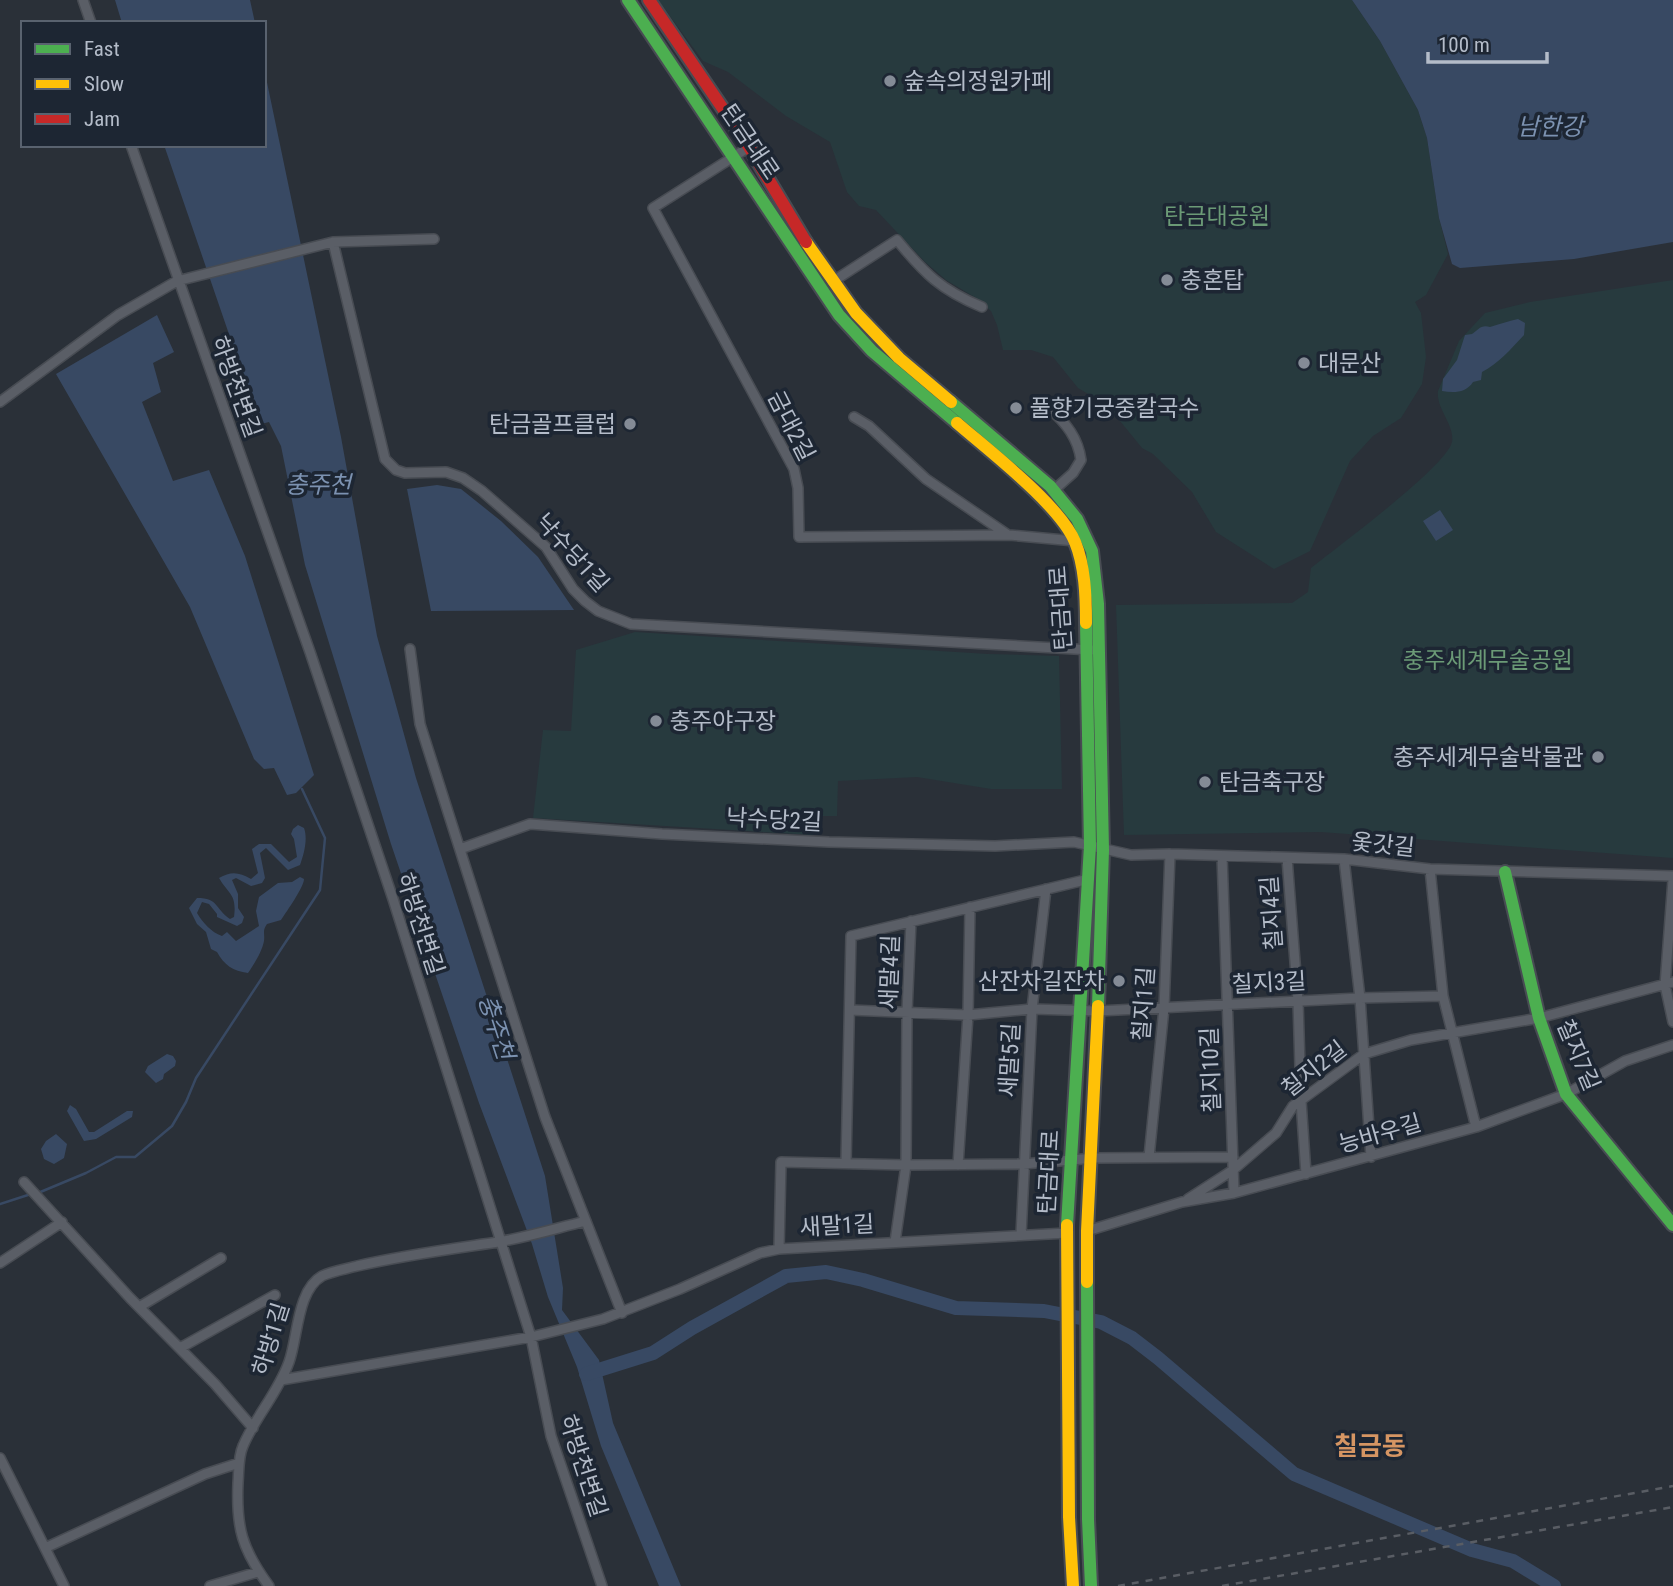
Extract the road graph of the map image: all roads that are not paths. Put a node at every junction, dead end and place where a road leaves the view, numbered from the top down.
1 (83, 0) edge
2 (628, 0) edge
3 (649, 0) edge
4 (90, 21) edge
5 (749, 146) junction
6 (132, 147) edge
7 (735, 156) junction
8 (434, 239) dead end
9 (334, 242) junction
10 (177, 281) junction
11 (832, 282) junction
12 (982, 307) dead end
13 (0, 402) edge
14 (1050, 409) dead end
15 (854, 417) dead end
16 (1054, 490) junction
17 (1009, 535) junction
18 (1074, 541) junction
19 (410, 649) dead end
20 (1092, 650) junction
21 (1096, 848) junction
22 (460, 849) junction
23 (1170, 854) junction
24 (1222, 856) junction
25 (1287, 858) junction
26 (1344, 859) junction
27 (1430, 869) junction
28 (1505, 872) junction
29 (1673, 878) edge
30 (1088, 879) junction
31 (1046, 889) junction
32 (970, 907) junction
33 (911, 921) junction
34 (1669, 984) edge
35 (1443, 996) junction
36 (1360, 998) junction
37 (1298, 1001) junction
38 (1228, 1005) junction
39 (1164, 1008) junction
40 (1032, 1009) junction
41 (850, 1010) junction
42 (1081, 1011) junction
43 (1097, 1011) junction
44 (907, 1012) junction
45 (968, 1015) junction
46 (1539, 1018) junction
47 (1673, 1022) edge
48 (1451, 1033) junction
49 (1673, 1045) edge
50 (1364, 1054) junction
51 (1566, 1094) junction
52 (1301, 1101) junction
53 (1476, 1127) junction
54 (1149, 1157) junction
55 (1233, 1157) junction
56 (1371, 1157) junction
57 (1091, 1158) junction
58 (1071, 1159) junction
59 (846, 1163) junction
60 (958, 1164) junction
61 (1023, 1164) junction
62 (906, 1165) junction
63 (1233, 1170) junction
64 (1306, 1174) junction
65 (24, 1182) dead end
66 (1234, 1193) junction
67 (1182, 1202) junction
68 (586, 1221) junction
69 (62, 1222) junction
70 (1673, 1225) edge
71 (1087, 1231) junction
72 (1067, 1233) junction
73 (1021, 1235) junction
74 (501, 1241) junction
75 (895, 1242) junction
76 (779, 1248) junction
77 (221, 1258) dead end
78 (0, 1263) edge
79 (275, 1295) dead end
80 (139, 1307) junction
81 (622, 1313) junction
82 (531, 1337) junction
83 (180, 1348) junction
84 (281, 1380) junction
85 (253, 1428) junction
86 (0, 1458) edge
87 (239, 1463) junction
88 (45, 1548) junction
89 (258, 1572) junction
90 (64, 1586) edge
91 (210, 1586) edge
92 (269, 1586) edge
93 (602, 1586) edge
94 (1073, 1586) edge
95 (1091, 1586) edge

1 - 4 street
2 - 7 main road, 탄금대로
3 - 5 main road, 탄금대로
5 - 7 street
5 - 11 main road, 탄금대로
6 - 10 street, 하방천변길
7 - 17 street, 금대2길
7 - 18 main road, 탄금대로
8 - 9 street
9 - 10 street
9 - 20 street, 낙수당1길
10 - 13 street
10 - 74 street, 하방천변길
11 - 12 street
11 - 16 main road, 탄금대로
14 - 16 street
15 - 17 street
16 - 20 main road, 탄금대로
17 - 18 street, 금대2길
18 - 20 main road, 탄금대로
19 - 22 street
20 - 21 main road, 탄금대로
21 - 22 street, 낙수당2길
21 - 23 street, 옻갓길
21 - 30 main road, 탄금대로
21 - 43 main road, 탄금대로
22 - 68 street
23 - 24 street, 옻갓길
23 - 39 street, 칠지1길
24 - 25 street, 옻갓길
24 - 38 street, 칠지10길
25 - 26 street, 옻갓길
25 - 37 street, 칠지4길
26 - 27 street, 옻갓길
26 - 36 street
27 - 28 street, 옻갓길
27 - 35 street
28 - 29 street, 옻갓길
28 - 46 main road, 칠지7길
29 - 34 street
30 - 31 street, 새말4길
30 - 42 main road, 탄금대로
31 - 32 street, 새말4길
31 - 40 street, 새말5길
32 - 33 street, 새말4길
32 - 45 street
33 - 41 street
33 - 44 street, 새말4길
34 - 46 street, 칠지2길
34 - 47 street
35 - 36 street, 칠지3길
35 - 48 street
36 - 37 street, 칠지3길
36 - 50 street
37 - 38 street, 칠지3길
37 - 52 street, 칠지4길
38 - 39 street, 칠지3길
38 - 55 street, 칠지10길
39 - 43 street, 칠지3길
39 - 54 street, 칠지1길
40 - 42 street, 칠지3길
40 - 45 street, 칠지3길
40 - 61 street, 새말5길
41 - 44 street, 칠지3길
41 - 59 street
42 - 43 street, 칠지3길
42 - 58 main road, 탄금대로
43 - 57 main road, 탄금대로
44 - 45 street, 칠지3길
44 - 62 street, 새말4길
45 - 60 street
46 - 48 street, 칠지2길
46 - 51 main road, 칠지7길
48 - 50 street, 칠지2길
48 - 53 street
49 - 51 street, 능바우길
50 - 52 street, 칠지2길
50 - 56 street
51 - 53 street, 능바우길
51 - 70 main road, 칠지7길
52 - 63 street, 칠지2길
52 - 64 street, 칠지4길
53 - 56 street, 능바우길
54 - 55 street
54 - 57 street
55 - 63 street
56 - 64 street, 능바우길
57 - 58 street
57 - 71 main road, 탄금대로
58 - 61 street
58 - 72 main road, 탄금대로
59 - 62 street
59 - 76 street
60 - 61 street
60 - 62 street
61 - 73 street, 새말5길
62 - 75 street, 새말4길
63 - 66 street
63 - 67 street, 칠지2길
64 - 66 street, 능바우길
65 - 69 street
66 - 67 street, 능바우길
67 - 71 street, 능바우길
68 - 74 street, 하방1길
68 - 81 street
69 - 78 street
69 - 80 street
71 - 72 main road
71 - 95 main road, 탄금대로
72 - 73 street, 새말1길
72 - 94 main road, 탄금대로
73 - 75 street, 새말1길
74 - 82 street, 하방천변길
74 - 84 street, 하방1길
75 - 76 street, 새말1길
76 - 81 street, 새말1길
77 - 80 street
79 - 83 street
80 - 83 street
81 - 82 street, 새말1길
82 - 84 street, 새말1길
82 - 93 street, 하방천변길
83 - 85 street
84 - 85 street, 하방1길
85 - 87 street, 하방1길
86 - 88 street
87 - 88 street
87 - 89 street, 하방1길
88 - 90 street
89 - 91 street
89 - 92 street, 하방1길

